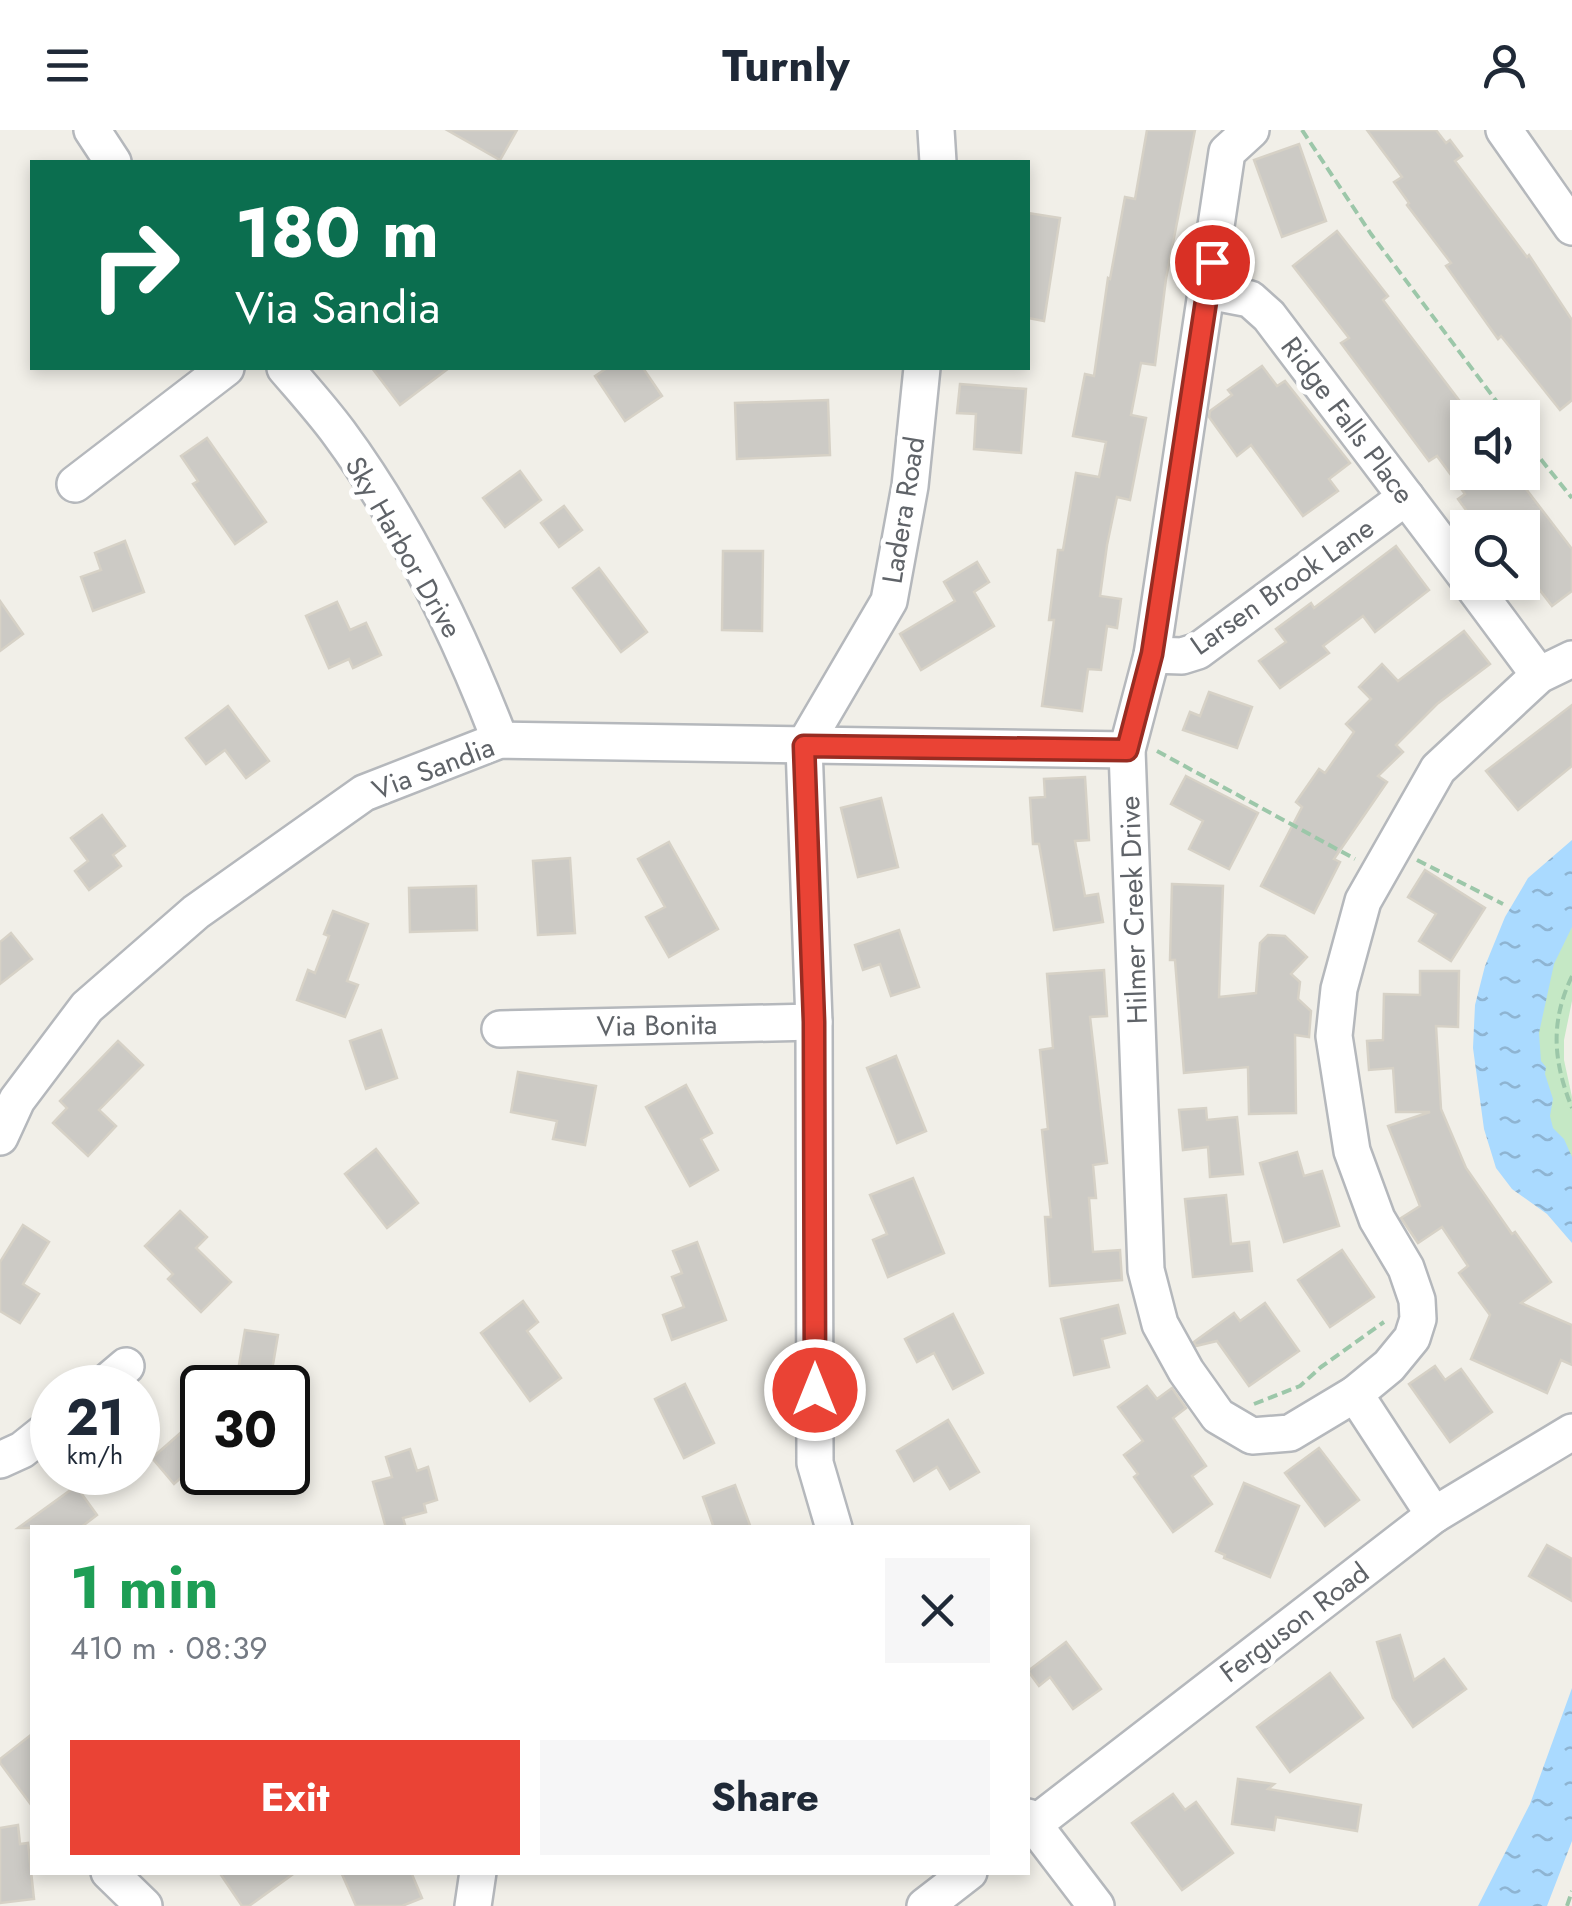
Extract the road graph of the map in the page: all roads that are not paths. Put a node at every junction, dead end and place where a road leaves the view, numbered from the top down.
1 (92, 130) edge
2 (936, 130) edge
3 (1252, 130) edge
4 (1504, 130) edge
5 (112, 160) edge
6 (938, 160) edge
7 (1572, 227) edge
8 (1208, 290) junction
9 (223, 370) edge
10 (286, 370) edge
11 (922, 370) edge
12 (75, 484) dead end
13 (1406, 497) junction
14 (1450, 556) edge
15 (1483, 600) edge
16 (1152, 654) junction
17 (1572, 659) edge
18 (1539, 675) junction
19 (500, 740) junction
20 (1129, 743) junction
21 (804, 746) junction
22 (814, 1022) junction
23 (500, 1028) dead end
24 (0, 1136) edge
25 (1355, 1394) junction
26 (1572, 1432) edge
27 (30, 1444) edge
28 (0, 1460) edge
29 (1434, 1515) junction
30 (833, 1525) edge
31 (1030, 1823) edge
32 (1030, 1825) edge
33 (111, 1875) edge
34 (478, 1875) edge
35 (965, 1875) edge
36 (144, 1906) edge
37 (473, 1906) edge
38 (925, 1906) edge
39 (1096, 1906) edge

1 - 5 street
2 - 6 street
3 - 8 street, Hilmer Creek Drive
4 - 7 street
8 - 13 street, Ridge Falls Place
8 - 16 street, Hilmer Creek Drive
9 - 12 street
10 - 19 street, Sky Harbor Drive
11 - 21 street, Ladera Road
13 - 14 street, Ridge Falls Place
13 - 16 street, Larsen Brook Lane
15 - 18 street, Ridge Falls Place
16 - 20 street, Hilmer Creek Drive
17 - 18 street
18 - 25 street
19 - 21 street, Via Sandia
19 - 24 street, Via Sandia
20 - 21 street, Via Sandia
20 - 25 street, Hilmer Creek Drive
21 - 22 street
22 - 23 street, Via Bonita
22 - 30 street
25 - 29 street
26 - 29 street, Ferguson Road
27 - 28 street
29 - 31 street, Ferguson Road
32 - 39 street
33 - 36 street
34 - 37 street
35 - 38 street

